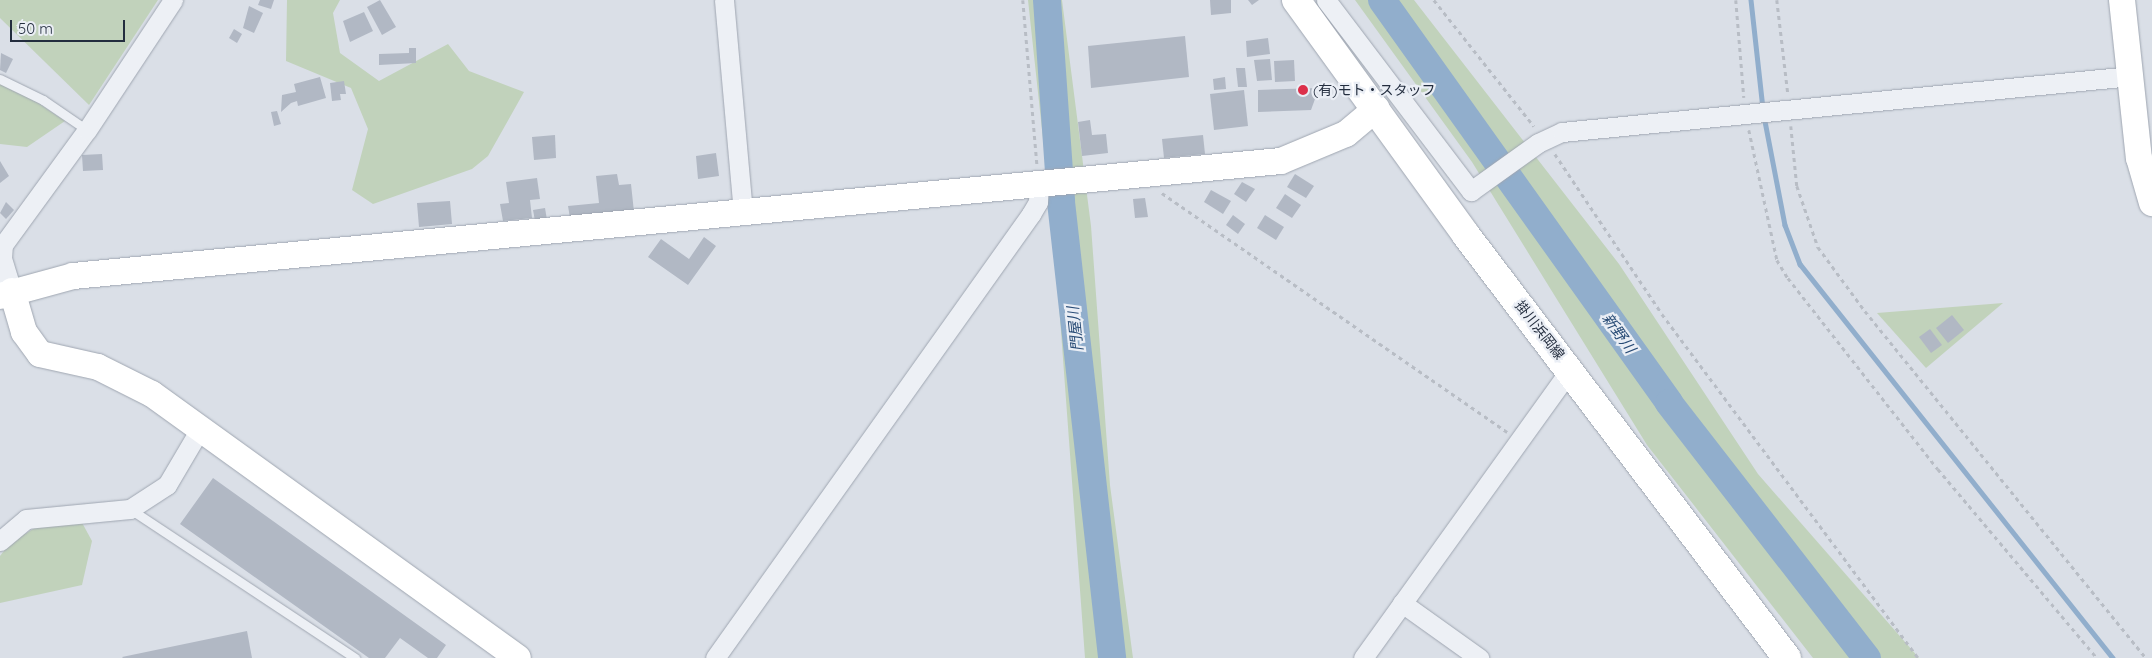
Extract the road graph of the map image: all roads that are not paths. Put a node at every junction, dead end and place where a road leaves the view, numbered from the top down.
1 (173, 0) edge
2 (724, 0) edge
3 (1296, 0) edge
4 (1326, 0) edge
5 (2122, 0) edge
6 (2141, 74) edge
7 (0, 79) edge
8 (1377, 108) junction
9 (87, 130) junction
10 (1039, 185) junction
11 (2152, 203) edge
12 (743, 213) junction
13 (7, 231) edge
14 (6, 293) edge
15 (1571, 369) junction
16 (200, 429) junction
17 (130, 508) junction
18 (0, 541) edge
19 (1402, 602) junction
20 (354, 658) edge
21 (518, 658) edge
22 (715, 658) edge
23 (1363, 658) edge
24 (1479, 658) edge
25 (1787, 658) edge

1 - 9 street
2 - 12 street
3 - 8 main road, 掛川浜岡線
4 - 6 street
5 - 6 street
6 - 11 street
7 - 9 lane
8 - 10 street
8 - 15 main road, 掛川浜岡線
9 - 13 street
10 - 12 street
10 - 22 street
12 - 14 street
13 - 14 street
14 - 16 street
15 - 19 street
15 - 25 main road, 掛川浜岡線
16 - 17 street
16 - 21 street
17 - 18 street
17 - 20 lane
19 - 23 street
19 - 24 street

